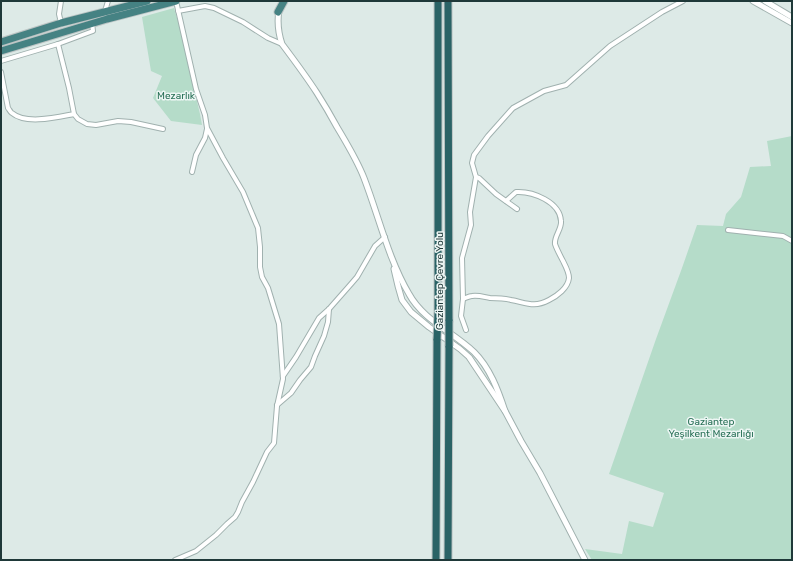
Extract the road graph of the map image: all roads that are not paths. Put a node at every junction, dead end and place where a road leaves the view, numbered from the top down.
1 (61, 1) edge
2 (108, 1) edge
3 (147, 1) edge
4 (176, 1) edge
5 (281, 1) edge
6 (438, 1) edge
7 (448, 1) edge
8 (683, 1) edge
9 (753, 1) edge
10 (765, 1) edge
11 (105, 11) junction
12 (178, 11) junction
13 (278, 12) joint
14 (792, 17) edge
15 (61, 23) junction
16 (92, 23) junction
17 (792, 23) edge
18 (1, 42) edge
19 (58, 44) junction
20 (282, 44) junction
21 (1, 51) edge
22 (1, 61) edge
23 (1, 72) edge
24 (74, 114) junction
25 (163, 128) dead end
26 (207, 128) junction
27 (192, 172) dead end
28 (476, 177) junction
29 (506, 201) junction
30 (517, 209) dead end
31 (728, 230) dead end
32 (385, 237) junction
33 (792, 241) edge
34 (390, 253) junction
35 (463, 299) junction
36 (329, 309) junction
37 (466, 330) dead end
38 (283, 376) junction
39 (277, 406) junction
40 (505, 411) junction
41 (175, 560) edge
42 (436, 560) edge
43 (448, 560) edge
44 (585, 560) edge

1 - 15 street
2 - 11 street
3 - 11 highway
4 - 12 street
4 - 16 highway
5 - 13 highway
6 - 42 highway, Gaziantep Çevre Yolu, bridge
7 - 43 highway, Gaziantep Çevre Yolu, bridge
8 - 28 street
9 - 17 street
10 - 14 street
11 - 15 highway
12 - 20 street
12 - 26 street
13 - 20 street
15 - 18 highway
16 - 19 street
16 - 21 highway
19 - 22 street
19 - 24 street
20 - 32 street
23 - 24 street
24 - 25 street
26 - 27 street
26 - 38 street
28 - 29 street
28 - 35 street
29 - 30 street
29 - 35 street
31 - 33 street
32 - 34 street
32 - 36 street
34 - 40 street
34 - 40 street
35 - 37 street
36 - 38 street
36 - 39 street
38 - 39 street
39 - 41 street
40 - 44 street

